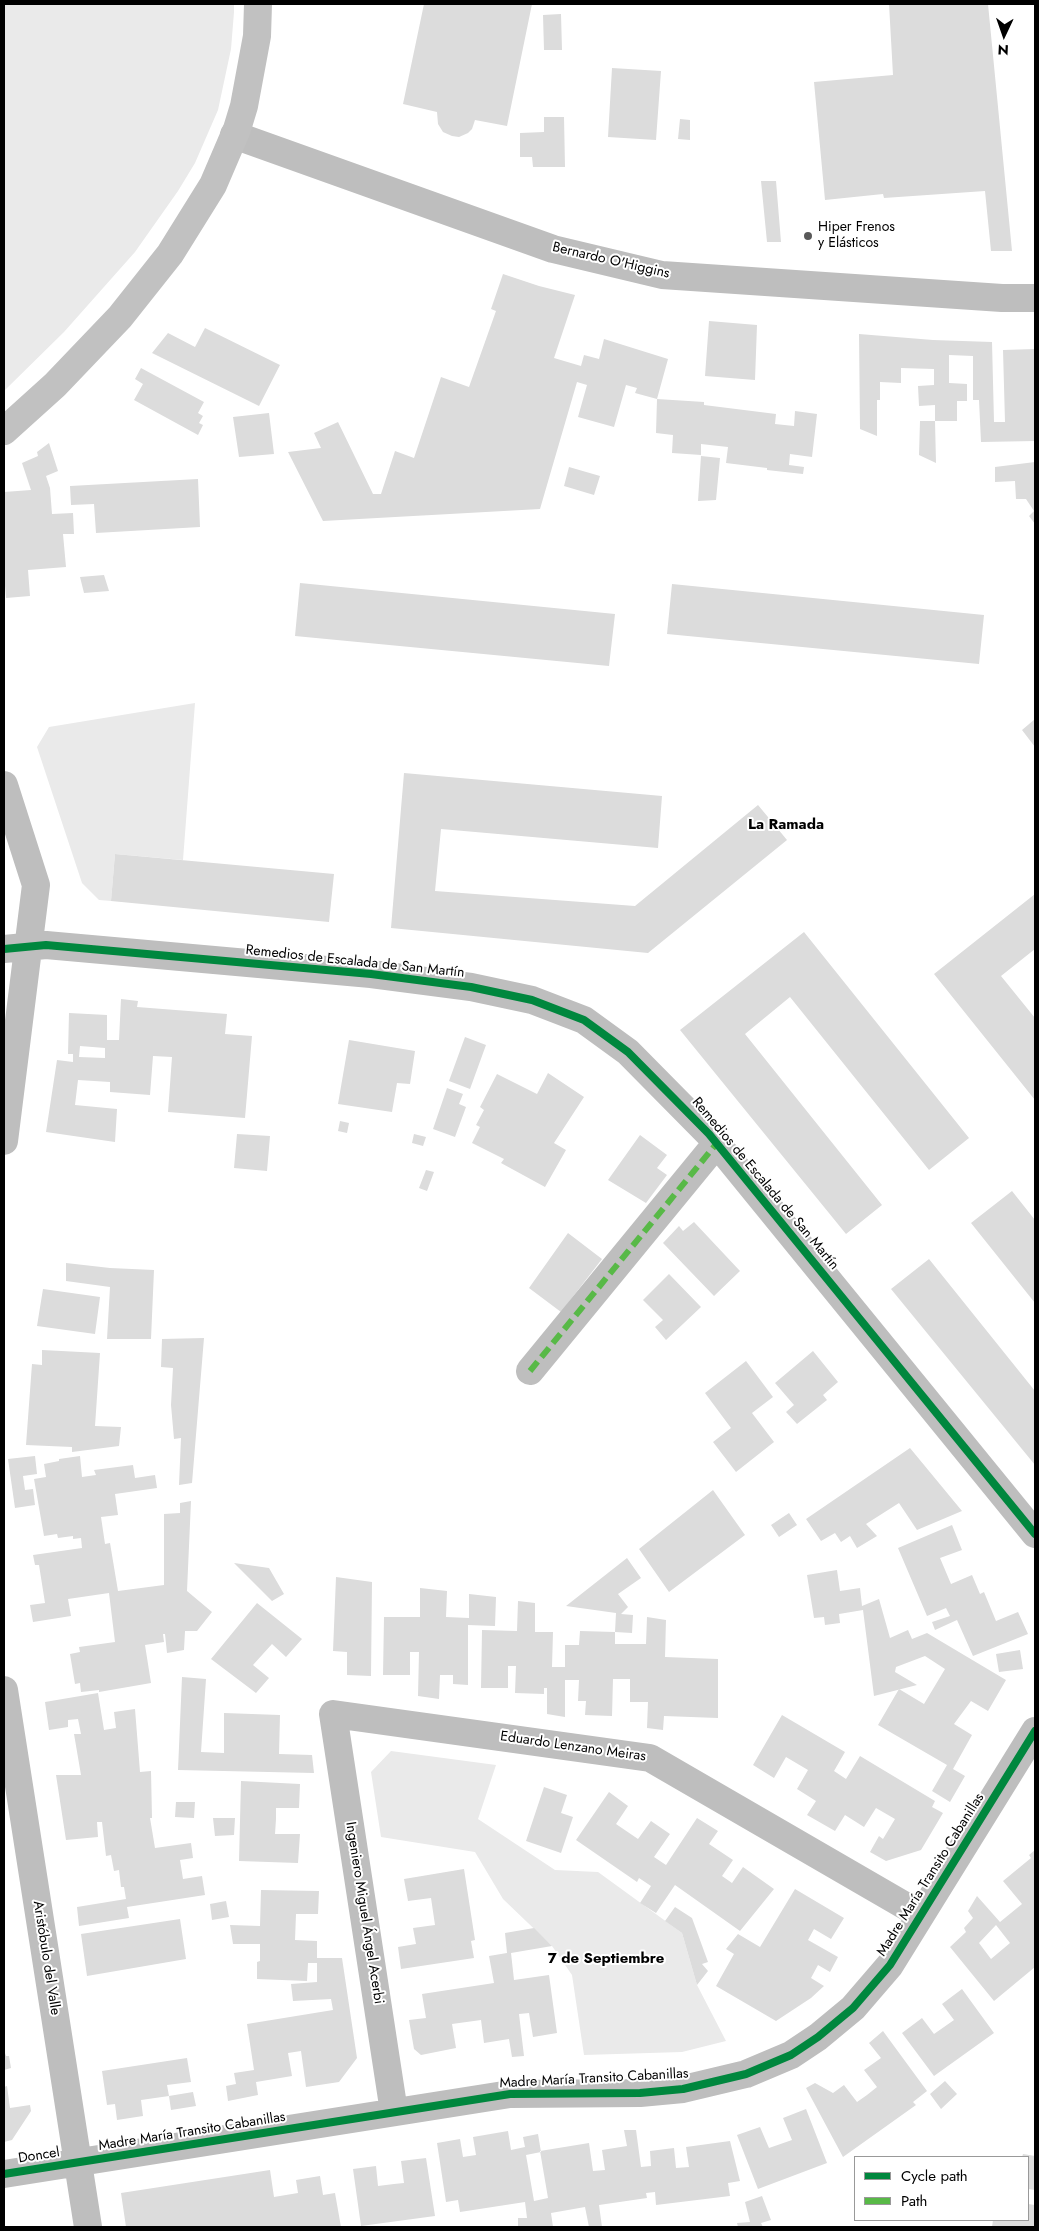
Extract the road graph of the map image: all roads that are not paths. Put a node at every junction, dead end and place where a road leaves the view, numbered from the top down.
1 (258, 4) edge
2 (234, 135) junction
3 (1035, 298) edge
4 (4, 431) edge
5 (4, 786) edge
6 (16, 948) edge
7 (4, 1141) edge
8 (717, 1143) junction
9 (530, 1371) dead end
10 (1035, 1534) edge
11 (4, 1690) edge
12 (333, 1714) joint
13 (1035, 1731) edge
14 (8, 1749) edge
15 (921, 1915) junction
16 (394, 2112) junction
17 (78, 2163) junction
18 (4, 2174) edge
19 (88, 2227) edge

1 - 2 street
2 - 3 street, Bernardo O'Higgins
2 - 4 street
5 - 6 street
6 - 7 street
6 - 8 street, Remedios de Escalada de San Martín
8 - 9 street
8 - 10 street, Remedios de Escalada de San Martín
11 - 14 street, Aristóbulo del Valle
12 - 15 street, Eduardo Lenzano Meiras
12 - 16 street, Ingeniero Miguel Ángel Acerbi
13 - 15 street, Madre María Transito Cabanillas
14 - 17 street, Aristóbulo del Valle
15 - 16 street, Madre María Transito Cabanillas
16 - 17 street, Madre María Transito Cabanillas
17 - 18 street, Doncel
17 - 19 street, Aristóbulo del Valle

